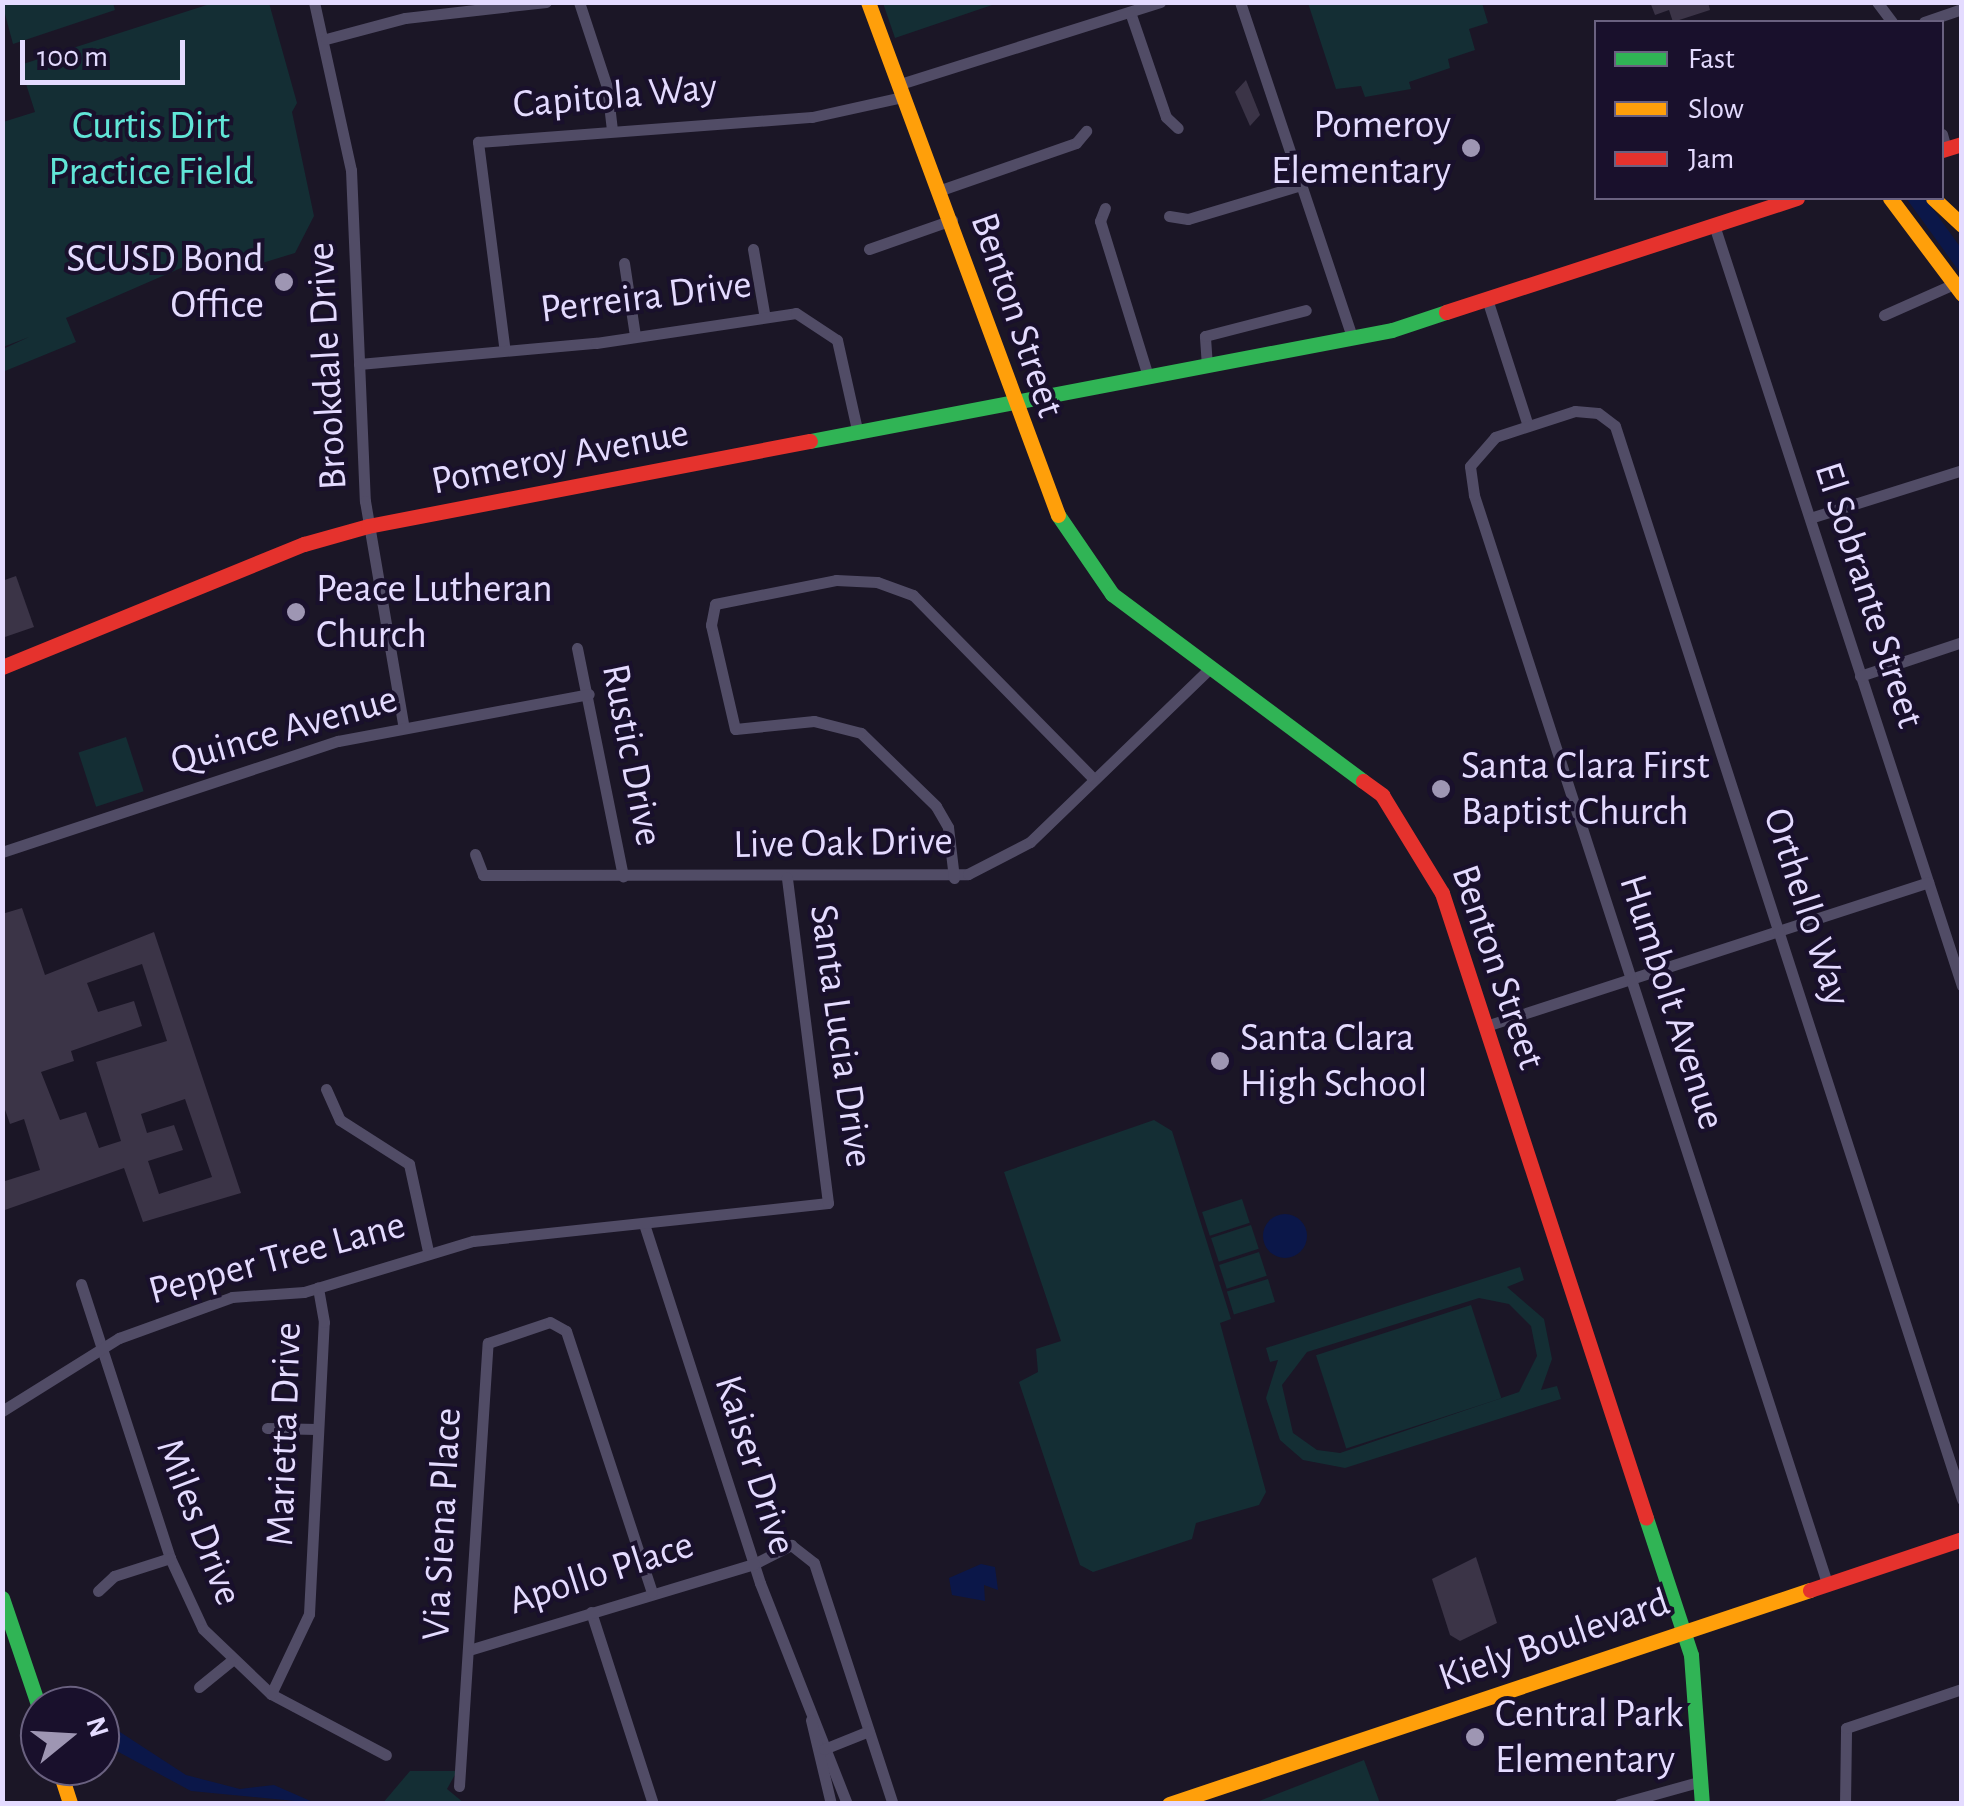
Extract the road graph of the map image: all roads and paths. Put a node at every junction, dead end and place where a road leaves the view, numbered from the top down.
1 (314, 2) edge
2 (546, 2) edge
3 (579, 2) edge
4 (868, 2) edge
5 (1160, 2) edge
6 (1240, 2) edge
7 (444, 8) edge
8 (1962, 10) edge
9 (1130, 12) junction
10 (1930, 20) edge
11 (326, 39) junction
12 (899, 91) junction
13 (1178, 128) dead end
14 (612, 130) junction
15 (1086, 131) dead end
16 (1301, 185) junction
17 (938, 191) junction
18 (1790, 200) edge
19 (1891, 200) edge
20 (1935, 200) edge
21 (1105, 208) dead end
22 (1169, 216) dead end
23 (952, 220) junction
24 (1714, 224) junction
25 (1962, 226) edge
26 (869, 249) dead end
27 (753, 250) dead end
28 (624, 263) dead end
29 (1958, 289) edge
30 (1486, 299) junction
31 (1306, 310) dead end
32 (764, 313) junction
33 (1884, 316) dead end
34 (635, 336) junction
35 (1353, 339) junction
36 (504, 346) junction
37 (359, 364) junction
38 (1207, 366) junction
39 (1148, 376) junction
40 (1015, 404) junction
41 (1528, 426) junction
42 (858, 434) junction
43 (1962, 470) edge
44 (1810, 518) junction
45 (368, 526) junction
46 (1962, 642) edge
47 (576, 648) dead end
48 (2, 668) edge
49 (1209, 669) junction
50 (1860, 676) junction
51 (589, 694) junction
52 (404, 728) junction
53 (1094, 779) junction
54 (2, 852) edge
55 (475, 854) dead end
56 (622, 876) junction
57 (787, 878) junction
58 (954, 878) junction
59 (1928, 882) junction
60 (1780, 931) junction
61 (1631, 979) junction
62 (1962, 986) edge
63 (1486, 1026) junction
64 (326, 1088) dead end
65 (828, 1203) joint
66 (646, 1228) junction
67 (428, 1251) junction
68 (81, 1284) dead end
69 (318, 1288) junction
70 (102, 1349) junction
71 (2, 1412) edge
72 (268, 1428) dead end
73 (317, 1429) junction
74 (1962, 1499) edge
75 (1962, 1539) edge
76 (170, 1558) junction
77 (754, 1564) junction
78 (1826, 1583) junction
79 (98, 1591) dead end
80 (652, 1592) junction
81 (2, 1598) edge
82 (590, 1612) junction
83 (1683, 1630) junction
84 (469, 1650) junction
85 (230, 1662) junction
86 (32, 1686) edge
87 (199, 1687) dead end
88 (1962, 1690) edge
89 (271, 1694) junction
90 (810, 1720) junction
91 (868, 1731) junction
92 (829, 1752) junction
93 (386, 1754) dead end
94 (816, 1757) junction
95 (1702, 1781) junction
96 (459, 1786) dead end
97 (653, 1804) edge
98 (831, 1804) edge
99 (848, 1804) edge
100 (893, 1804) edge
101 (1169, 1804) edge
102 (1618, 1804) edge
103 (1702, 1804) edge
104 (1845, 1804) edge

1 - 11 street, Brookdale Drive
2 - 7 street
3 - 14 street
4 - 12 main road, Benton Street
5 - 9 street
6 - 16 street
7 - 11 street
8 - 10 street
9 - 12 street
9 - 13 street
11 - 37 street, Brookdale Drive
12 - 14 street, Capitola Way
12 - 17 main road, Benton Street
14 - 36 street, Capitola Way
15 - 17 street, Benton Street
16 - 22 street
16 - 35 street
17 - 23 main road, Benton Street
18 - 24 main road, Pomeroy Avenue
19 - 29 main road
20 - 25 main road
21 - 39 street
23 - 26 street
23 - 40 main road, Benton Street
24 - 30 main road, Pomeroy Avenue
24 - 44 street, El Sobrante Street
27 - 32 street
28 - 34 street
29 - 33 street
30 - 35 main road, Pomeroy Avenue
30 - 41 street
31 - 38 street
32 - 34 street, Perreira Drive
32 - 42 street, Perreira Drive
34 - 36 street, Perreira Drive
35 - 38 main road, Pomeroy Avenue
36 - 37 street, Perreira Drive
37 - 45 street, Brookdale Drive
38 - 39 main road, Pomeroy Avenue
39 - 40 main road, Pomeroy Avenue
40 - 42 main road, Pomeroy Avenue
40 - 49 main road, Benton Street
41 - 60 street, Orthello Way
41 - 61 street, Humbolt Avenue
42 - 45 main road, Pomeroy Avenue
43 - 44 street
44 - 50 street, El Sobrante Street
45 - 48 main road, Pomeroy Avenue
45 - 52 street, Brookdale Drive
46 - 50 street
47 - 51 street, Rustic Drive
49 - 53 street, Live Oak Drive
49 - 63 main road, Benton Street
50 - 59 street, El Sobrante Street
51 - 52 street, Quince Avenue
51 - 56 street, Rustic Drive
52 - 54 street, Quince Avenue
53 - 58 street, Live Oak Drive
53 - 58 street
55 - 56 street, Live Oak Drive
56 - 57 street, Live Oak Drive
57 - 58 street, Live Oak Drive
57 - 65 street, Santa Lucia Drive
59 - 60 street
59 - 62 street, El Sobrante Street
60 - 61 street
60 - 74 street, Orthello Way
61 - 63 street
61 - 78 street, Humbolt Avenue
63 - 83 main road, Benton Street
64 - 67 street
65 - 66 street, Pepper Tree Lane
66 - 67 street, Pepper Tree Lane
66 - 77 street, Kaiser Drive
67 - 69 street, Pepper Tree Lane
68 - 70 street, Miles Drive
69 - 70 street, Pepper Tree Lane
69 - 73 street, Marietta Drive
70 - 71 street, Pepper Tree Lane
70 - 76 street, Miles Drive
72 - 73 street
73 - 89 street, Marietta Drive
75 - 78 main road, Kiely Boulevard
76 - 79 street
76 - 85 street, Miles Drive
77 - 80 street, Apollo Place
77 - 90 street, Kaiser Drive
77 - 91 street, Apollo Place
78 - 83 main road, Kiely Boulevard
80 - 82 street, Apollo Place
80 - 84 street, Via Siena Place
81 - 86 main road
82 - 84 street, Apollo Place
82 - 97 street
83 - 95 main road, Benton Street
83 - 101 main road, Kiely Boulevard
84 - 96 street, Via Siena Place
85 - 87 street
85 - 89 street, Miles Drive
88 - 104 street
89 - 93 street, Miles Drive
90 - 92 street, Kaiser Drive
90 - 94 street, Kaiser Drive
91 - 92 street
91 - 100 street
92 - 94 street
92 - 99 street, Kaiser Drive
94 - 98 street, Kaiser Drive
95 - 102 street
95 - 103 main road, Benton Street

